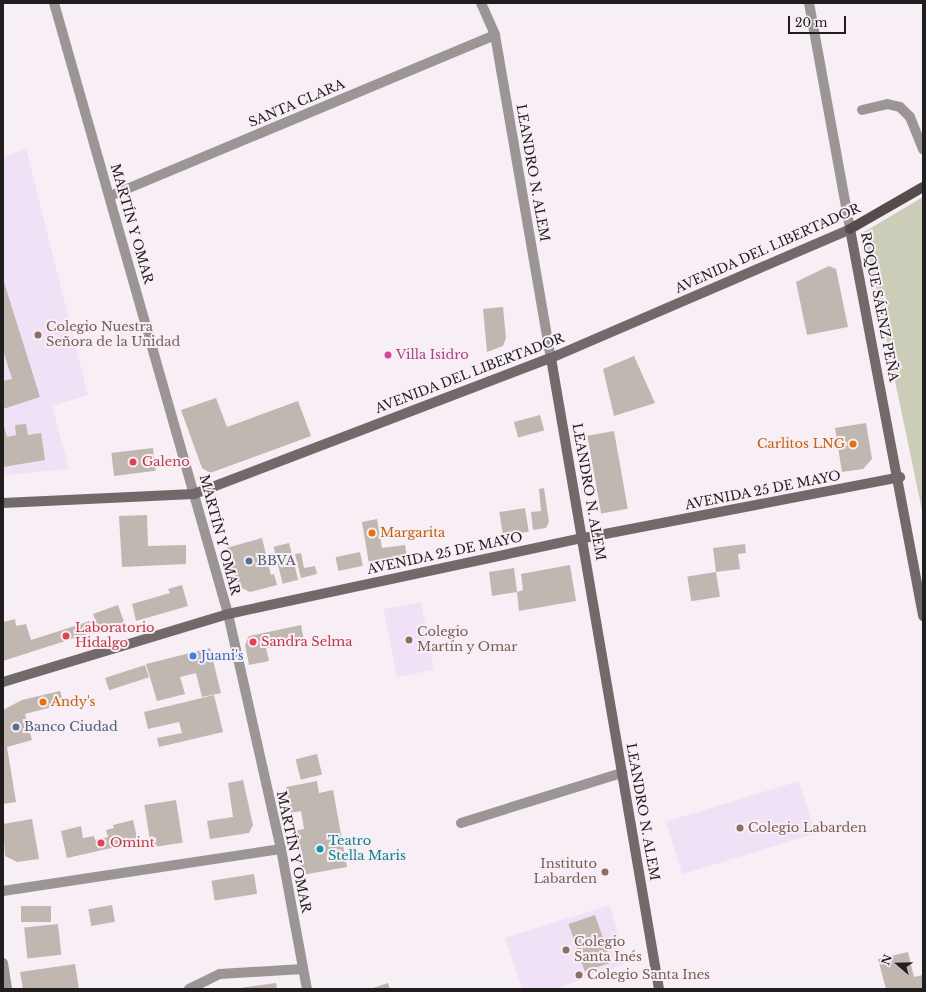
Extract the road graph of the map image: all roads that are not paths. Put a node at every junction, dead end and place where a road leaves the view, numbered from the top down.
1 (54, 3) edge
2 (481, 3) edge
3 (809, 3) edge
4 (495, 36) junction
5 (862, 110) dead end
6 (923, 149) edge
7 (923, 187) edge
8 (110, 196) junction
9 (850, 229) junction
10 (551, 358) junction
11 (900, 477) junction
12 (194, 494) junction
13 (3, 504) edge
14 (584, 538) junction
15 (228, 614) junction
16 (923, 616) edge
17 (3, 682) edge
18 (622, 773) junction
19 (461, 823) dead end
20 (281, 848) junction
21 (3, 891) edge
22 (3, 963) edge
23 (303, 969) junction
24 (7, 989) edge
25 (189, 989) edge
26 (307, 989) edge
27 (659, 989) edge

1 - 8 street, MARTÍN Y OMAR
2 - 4 street, LEANDRO N. ALEM
3 - 9 street, ROQUE SÁENZ PEÑA
4 - 8 street, SANTA CLARA
4 - 10 street, LEANDRO N. ALEM
5 - 6 street
7 - 9 main road, AVENIDA DEL LIBERTADOR
8 - 12 street, MARTÍN Y OMAR
9 - 10 main road, AVENIDA DEL LIBERTADOR
9 - 11 main road, ROQUE SÁENZ PEÑA
10 - 12 main road, AVENIDA DEL LIBERTADOR
10 - 14 main road, LEANDRO N. ALEM
11 - 14 main road, AVENIDA 25 DE MAYO
11 - 16 main road, ROQUE SÁENZ PEÑA
12 - 13 main road, AVENIDA DEL LIBERTADOR
12 - 15 street, MARTÍN Y OMAR
14 - 15 main road, AVENIDA 25 DE MAYO
14 - 18 main road, LEANDRO N. ALEM
15 - 17 main road, AVENIDA 25 DE MAYO
15 - 20 street, MARTÍN Y OMAR
18 - 19 street
18 - 27 main road, LEANDRO N. ALEM
20 - 21 street
20 - 23 street, MARTÍN Y OMAR
22 - 24 street
23 - 25 street
23 - 26 street, MARTÍN Y OMAR

